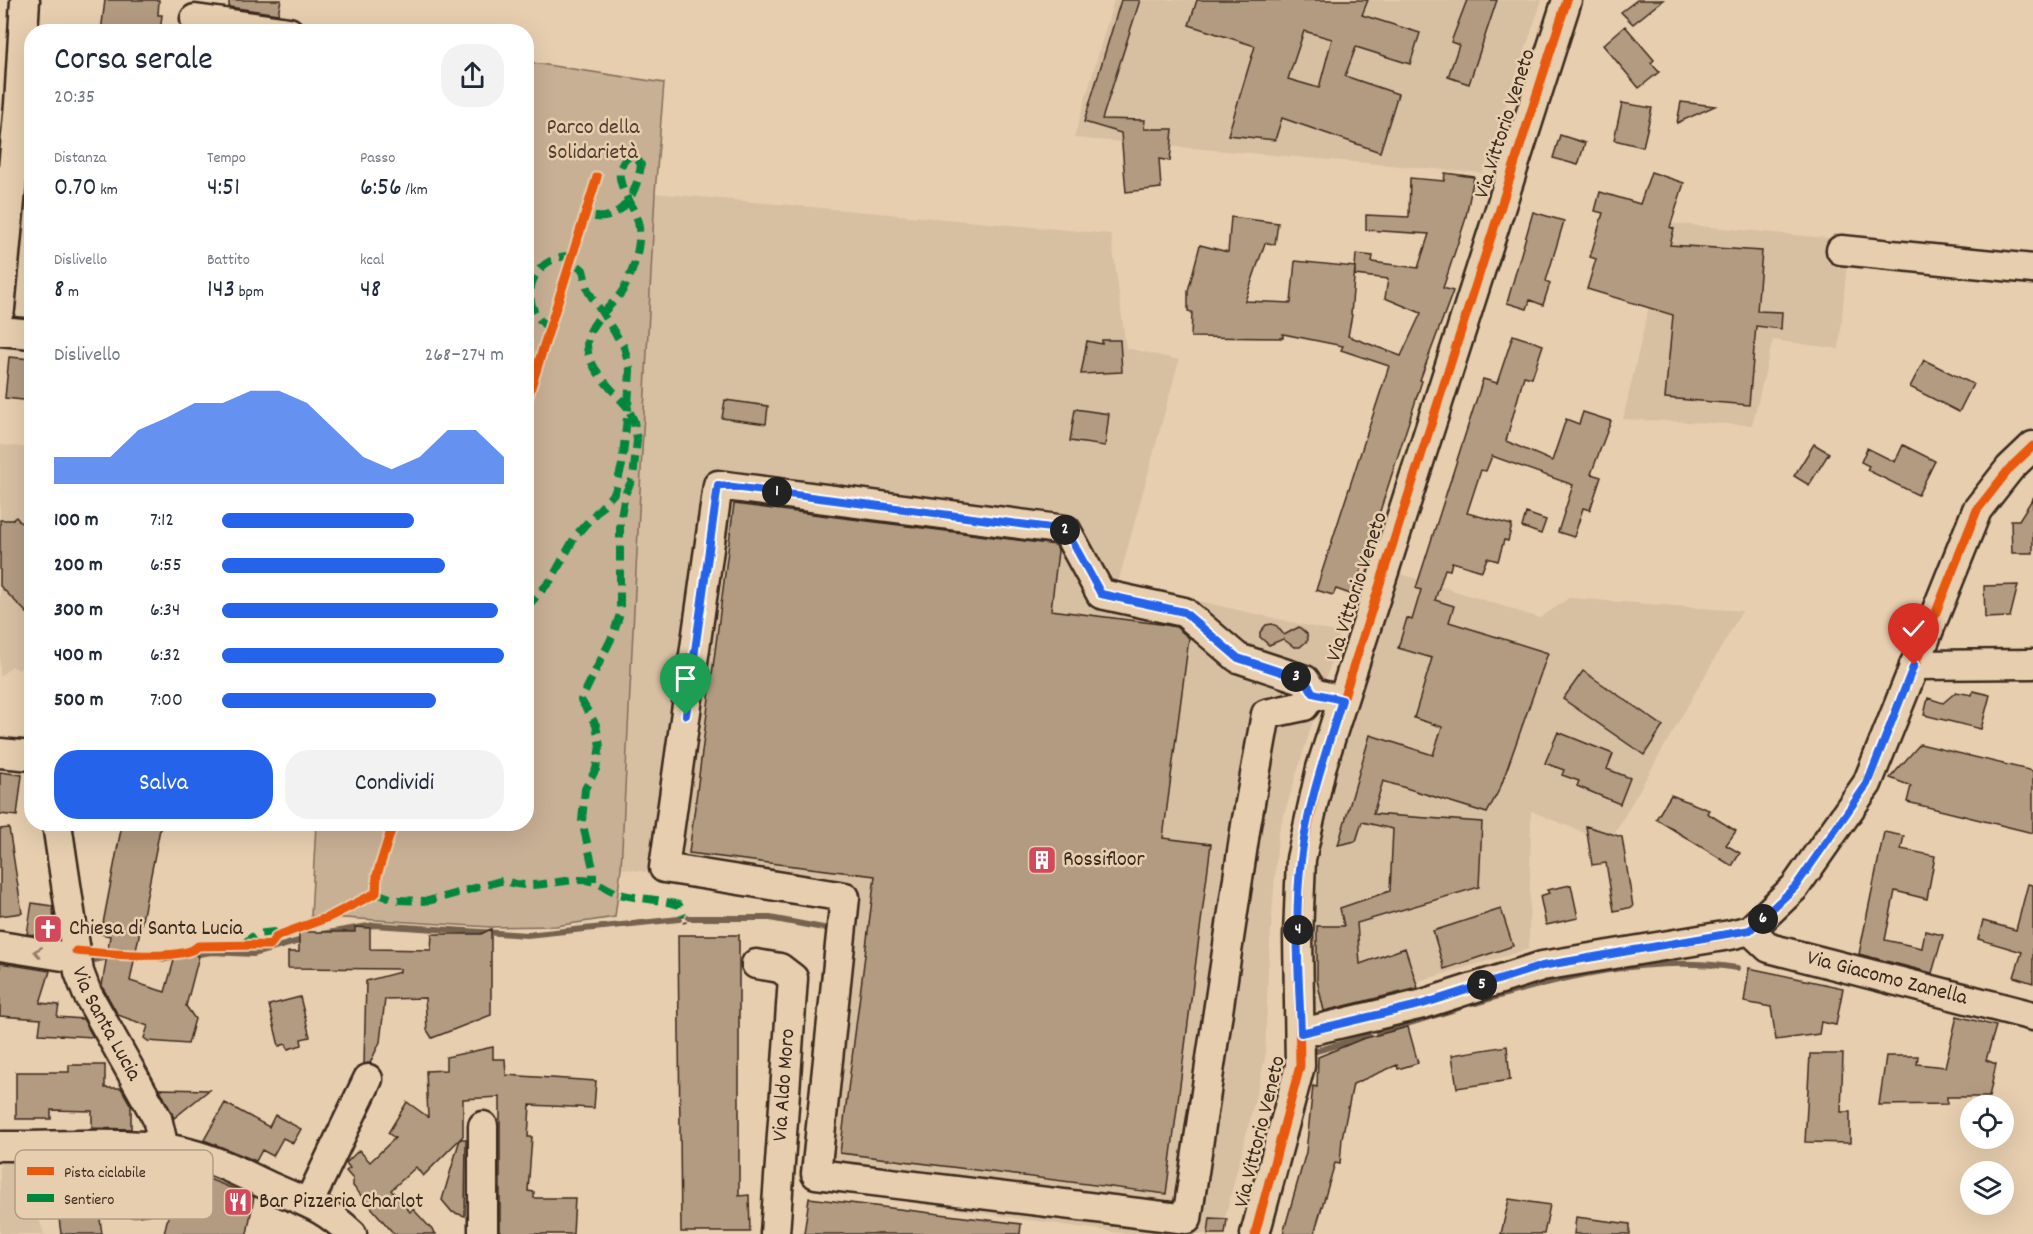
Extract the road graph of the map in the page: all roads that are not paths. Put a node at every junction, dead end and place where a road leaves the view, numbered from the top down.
1 (25, 0) edge
2 (1567, 0) edge
3 (195, 17) edge
4 (239, 24) edge
5 (1841, 250) dead end
6 (2033, 269) edge
7 (0, 309) edge
8 (0, 331) edge
9 (24, 333) edge
10 (2033, 446) edge
11 (2033, 664) edge
12 (1914, 665) junction
13 (1313, 693) junction
14 (1342, 700) junction
15 (0, 753) edge
16 (24, 755) edge
17 (58, 831) edge
18 (1750, 930) junction
19 (0, 946) edge
20 (76, 958) junction
21 (756, 964) dead end
22 (2033, 1016) edge
23 (1301, 1033) junction
24 (368, 1078) dead end
25 (483, 1126) dead end
26 (0, 1146) edge
27 (164, 1148) junction
28 (172, 1150) edge
29 (213, 1161) edge
30 (309, 1202) junction
31 (352, 1234) edge
32 (483, 1234) edge
33 (775, 1234) edge
34 (1255, 1234) edge

1 - 7 street
2 - 14 street, Via Vittorio Veneto
3 - 4 street
5 - 6 street
8 - 9 street
10 - 12 street
11 - 12 street
12 - 18 street
13 - 13 street
13 - 14 street
14 - 23 street, Via Vittorio Veneto
15 - 16 street
17 - 20 street, Via Santa Lucia
18 - 22 street, Via Giacomo Zanella
18 - 23 street
20 -> 19 street
20 - 27 street, Via Santa Lucia
21 - 33 street, Via Aldo Moro
23 - 34 street, Via Vittorio Veneto
24 - 30 street
25 - 32 street
26 - 27 street
27 - 28 street
29 - 30 street
30 - 31 street

